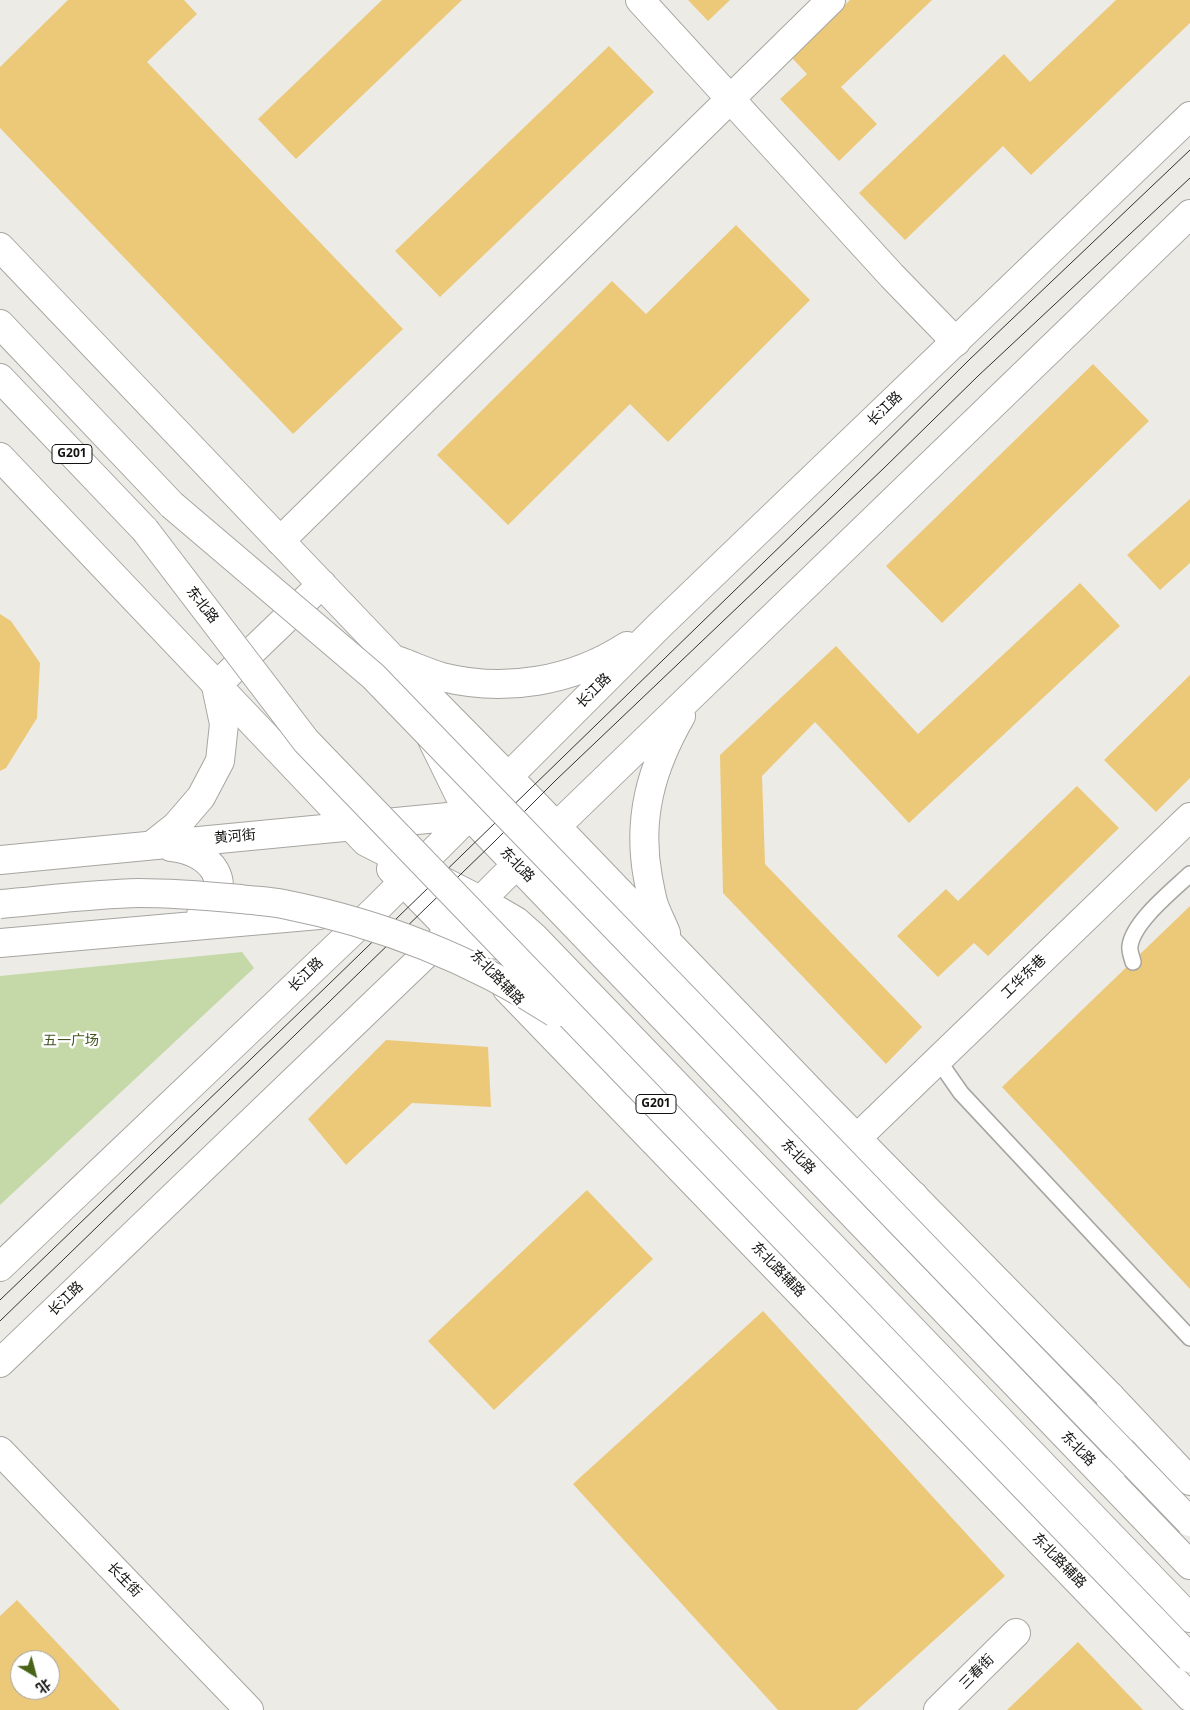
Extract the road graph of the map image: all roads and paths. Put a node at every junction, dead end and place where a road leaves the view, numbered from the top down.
1 (640, 0) edge
2 (831, 0) edge
3 (731, 98) junction
4 (1190, 116) edge
5 (1190, 214) edge
6 (0, 247) edge
7 (0, 324) edge
8 (956, 342) junction
9 (0, 378) edge
10 (0, 457) edge
11 (280, 541) junction
12 (322, 584) junction
13 (660, 625) junction
14 (392, 658) junction
15 (216, 686) junction
16 (694, 694) junction
17 (508, 776) junction
18 (469, 815) junction
19 (1190, 817) edge
20 (556, 826) junction
21 (358, 834) junction
22 (152, 845) junction
23 (0, 860) edge
24 (517, 865) junction
25 (1190, 874) edge
26 (410, 875) junction
27 (480, 900) junction
28 (0, 904) edge
29 (428, 906) junction
30 (375, 910) junction
31 (161, 929) junction
32 (456, 935) junction
33 (0, 943) edge
34 (673, 948) junction
35 (547, 952) junction
36 (1133, 962) dead end
37 (592, 1036) junction
38 (938, 1060) junction
39 (857, 1138) junction
40 (815, 1175) junction
41 (914, 1196) junction
42 (0, 1267) edge
43 (1190, 1338) edge
44 (0, 1363) edge
45 (1110, 1396) junction
46 (0, 1451) edge
47 (1187, 1470) edge
48 (1133, 1506) junction
49 (1190, 1522) edge
50 (1110, 1535) junction
51 (1168, 1542) junction
52 (1190, 1565) edge
53 (1142, 1568) junction
54 (1190, 1618) edge
55 (1016, 1633) dead end
56 (1132, 1637) junction
57 (1190, 1658) edge
58 (1190, 1697) edge
59 (248, 1710) edge
60 (938, 1710) edge

1 - 3 main road
2 - 3 main road
3 - 8 main road
3 - 11 main road
4 - 8 main road, 长江路
5 - 16 main road, 长江路
6 - 11 main road, 东北路
7 - 49 main road, 东北路, bridge
8 - 13 main road, 长江路
9 - 37 main road, 东北路 / G201, bridge
10 - 15 main road
11 - 12 main road, 东北路
12 - 14 main road, 东北路
12 - 15 main road
13 - 14 main road
13 - 17 main road, 长江路
14 - 17 main road
14 - 18 main road, 东北路
15 - 21 main road
15 - 22 main road
16 - 20 main road, 长江路
16 - 34 main road
17 - 18 main road, 长江路
17 - 20 main road
18 - 21 main road, 黄河街
18 - 24 main road, 东北路
18 - 26 main road, 长江路
19 - 38 main road, 工华东巷
20 - 24 main road, 长江路
20 - 34 main road
21 - 22 main road, 黄河街
21 - 26 main road
22 - 23 main road, 黄河街
22 - 31 main road
24 - 27 main road, 长江路
24 - 40 main road, 东北路
25 - 36 lane
26 - 27 main road
26 - 29 main road, 东北路辅路
26 - 30 main road, 长江路
27 - 32 main road, 长江路
27 - 35 main road
28 - 37 main road, bridge
29 - 30 main road
29 - 32 main road, 东北路辅路
30 - 31 main road
30 - 42 main road, 长江路
31 - 33 main road
32 - 35 main road
32 - 44 main road, 长江路
32 - 56 main road, 东北路辅路
34 - 39 main road
35 - 50 main road
37 - 57 main road, 东北路 / G201, bridge
38 - 39 main road, 工华东巷
38 - 43 lane
39 - 41 main road
40 - 41 main road
40 - 48 main road, 东北路
41 - 45 main road
45 - 47 main road
45 - 48 main road
46 - 59 main road, 长生街
48 - 49 main road
48 - 51 main road, 东北路
50 - 53 main road
50 - 56 main road
51 - 52 main road, 东北路
51 - 53 main road
53 - 54 main road
55 - 60 main road, 三春街
56 - 58 main road, 东北路辅路

